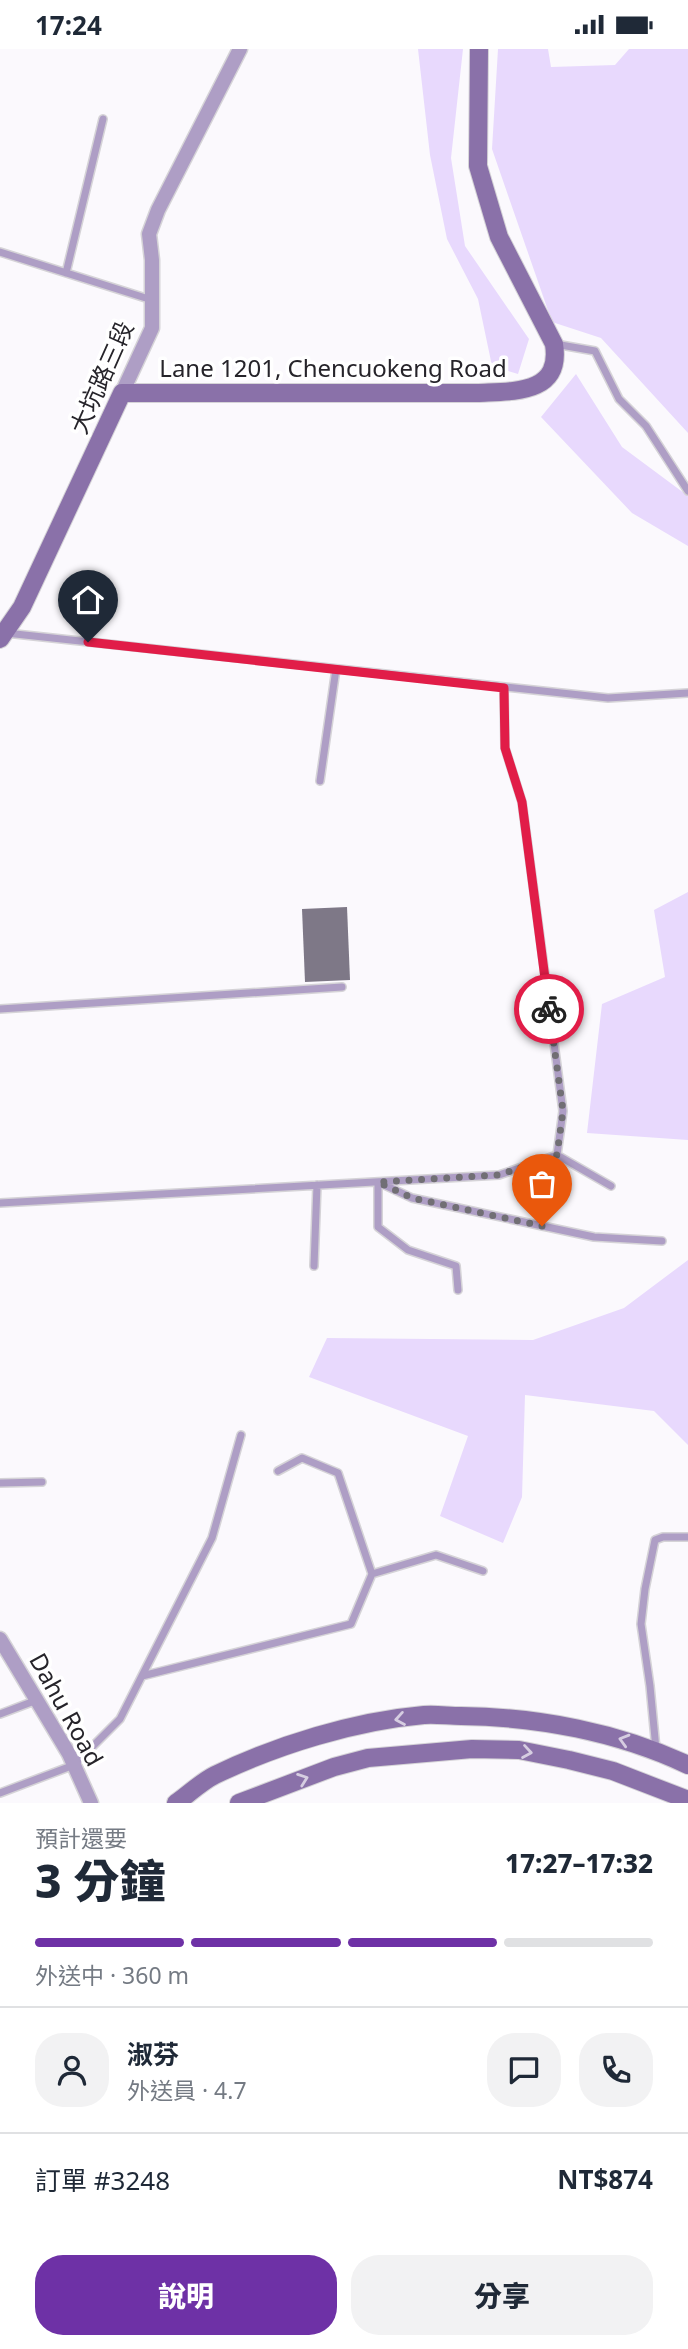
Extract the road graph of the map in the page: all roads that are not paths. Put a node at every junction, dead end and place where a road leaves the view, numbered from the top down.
1 (240, 49) edge
2 (479, 49) edge
3 (103, 119) dead end
4 (0, 252) edge
5 (66, 273) junction
6 (153, 300) junction
7 (554, 344) junction
8 (122, 393) junction
9 (688, 491) edge
10 (3, 636) edge
11 (336, 669) junction
12 (504, 688) junction
13 (688, 693) edge
14 (320, 781) dead end
15 (342, 987) dead end
16 (0, 1009) edge
17 (557, 1155) junction
18 (378, 1182) junction
19 (317, 1185) junction
20 (611, 1186) dead end
21 (0, 1203) edge
22 (662, 1241) dead end
23 (314, 1266) dead end
24 (458, 1290) dead end
25 (241, 1435) dead end
26 (278, 1471) dead end
27 (42, 1482) dead end
28 (0, 1483) edge
29 (688, 1537) edge
30 (483, 1570) dead end
31 (372, 1574) junction
32 (2, 1645) edge
33 (142, 1676) junction
34 (37, 1700) junction
35 (0, 1714) edge
36 (656, 1749) junction
37 (74, 1765) junction
38 (688, 1765) edge
39 (0, 1793) edge
40 (688, 1800) edge
41 (91, 1803) edge
42 (176, 1803) edge
43 (239, 1803) edge

1 - 6 street, 大坑路三段
2 - 7 street
3 - 5 lane
4 - 5 lane
5 - 6 lane
6 - 8 street, 大坑路三段
7 - 8 street, Lane 1201, Chencuokeng Road
7 - 9 lane
8 - 10 street, 大坑路三段
10 - 11 lane
11 - 12 lane
11 - 14 lane
12 - 13 lane
12 - 17 lane
15 - 16 lane
17 - 18 lane
17 - 20 lane
18 - 19 lane
18 - 22 lane
18 - 24 lane
19 - 21 lane
19 - 23 lane
25 - 33 lane
26 - 31 lane
27 - 28 lane
29 - 36 lane
30 - 31 lane
31 - 33 lane
32 - 34 street, Dahu Road
33 - 37 lane
34 - 35 lane
34 - 37 street, Dahu Road
36 - 38 street
36 -> 42 street
37 - 39 lane
37 - 41 street, Dahu Road
43 -> 40 street

